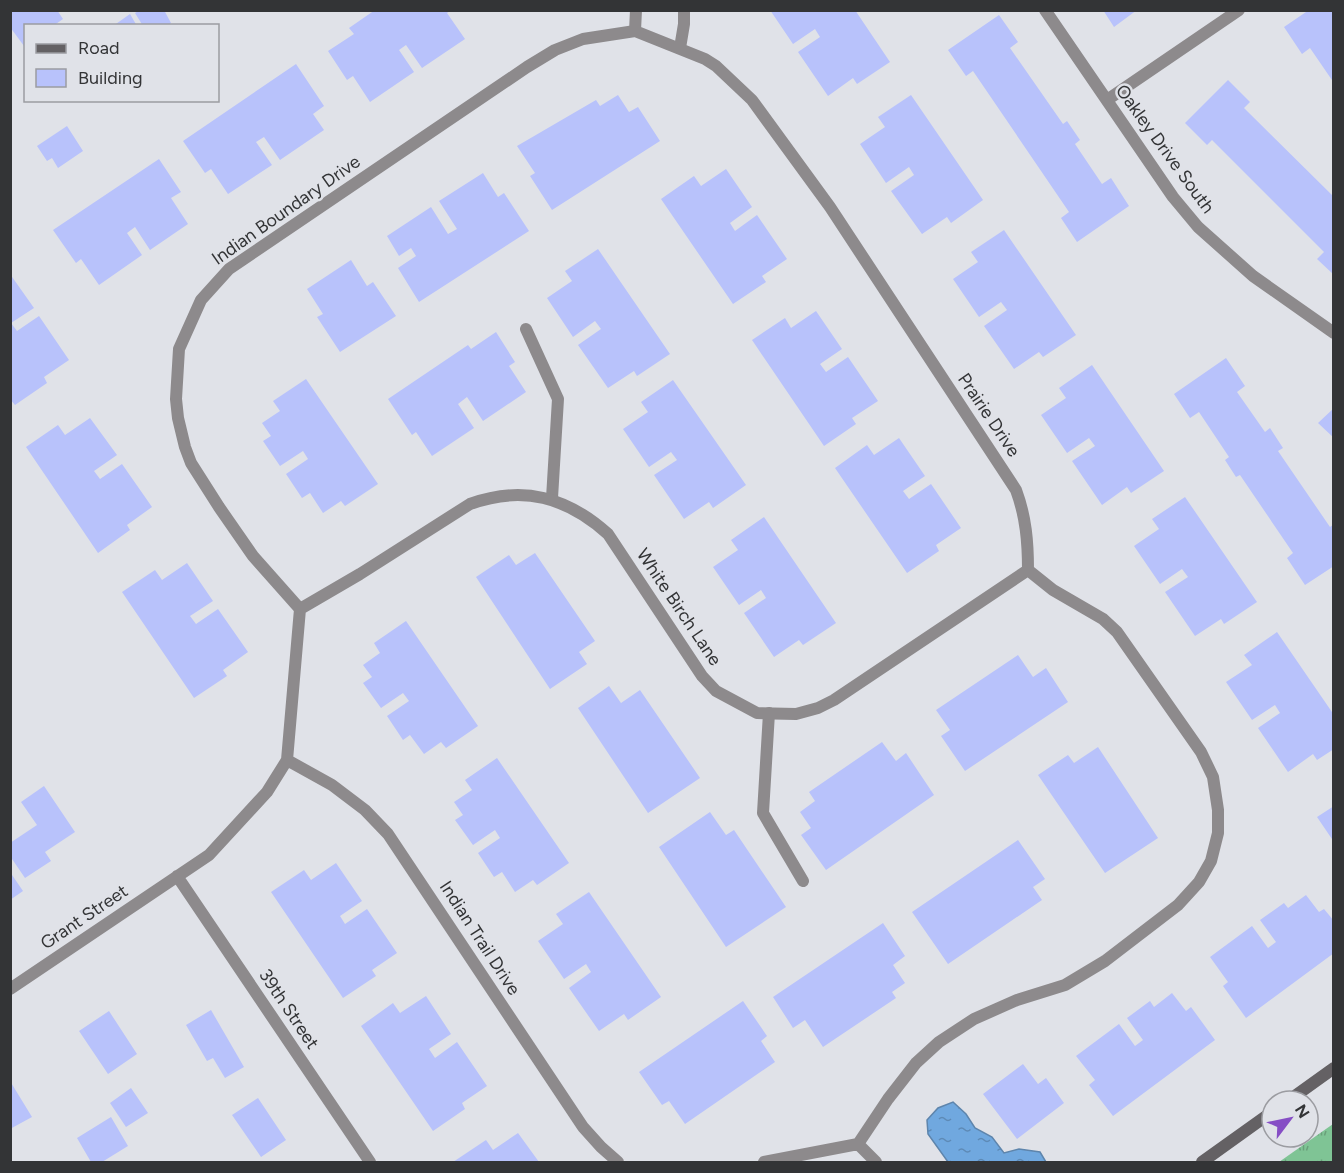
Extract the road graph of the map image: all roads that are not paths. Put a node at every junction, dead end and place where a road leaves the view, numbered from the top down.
1 (636, 10) edge
2 (684, 10) edge
3 (1045, 10) edge
4 (1239, 10) edge
5 (635, 31) junction
6 (666, 42) joint
7 (680, 48) junction
8 (1107, 100) junction
9 (526, 329) dead end
10 (1334, 333) edge
11 (552, 498) junction
12 (1028, 570) junction
13 (300, 609) junction
14 (769, 713) junction
15 (286, 760) junction
16 (177, 876) junction
17 (802, 881) dead end
18 (10, 989) edge
19 (1334, 1068) edge
20 (1305, 1089) edge
21 (1260, 1121) edge
22 (858, 1144) junction
23 (370, 1162) edge
24 (618, 1162) edge
25 (764, 1162) edge
26 (876, 1162) edge
27 (1202, 1162) edge

1 - 5 street
2 - 7 street
3 - 8 street, Oakley Drive South
4 - 8 street
5 - 6 street, Indian Boundary Drive
5 - 13 street, Indian Boundary Drive
6 - 7 street, Prairie Drive
7 - 12 street, Prairie Drive
8 - 10 street, Oakley Drive South
9 - 11 street
11 - 13 street, White Birch Lane
11 - 14 street, White Birch Lane
12 - 14 street, White Birch Lane
12 - 22 street
13 - 15 street
14 - 17 street
15 - 16 street
15 - 24 street, Indian Trail Drive
16 - 18 street, Grant Street
16 - 23 street, 39th Street
19 - 20 main road
21 - 27 main road
22 - 25 street
22 - 26 street

